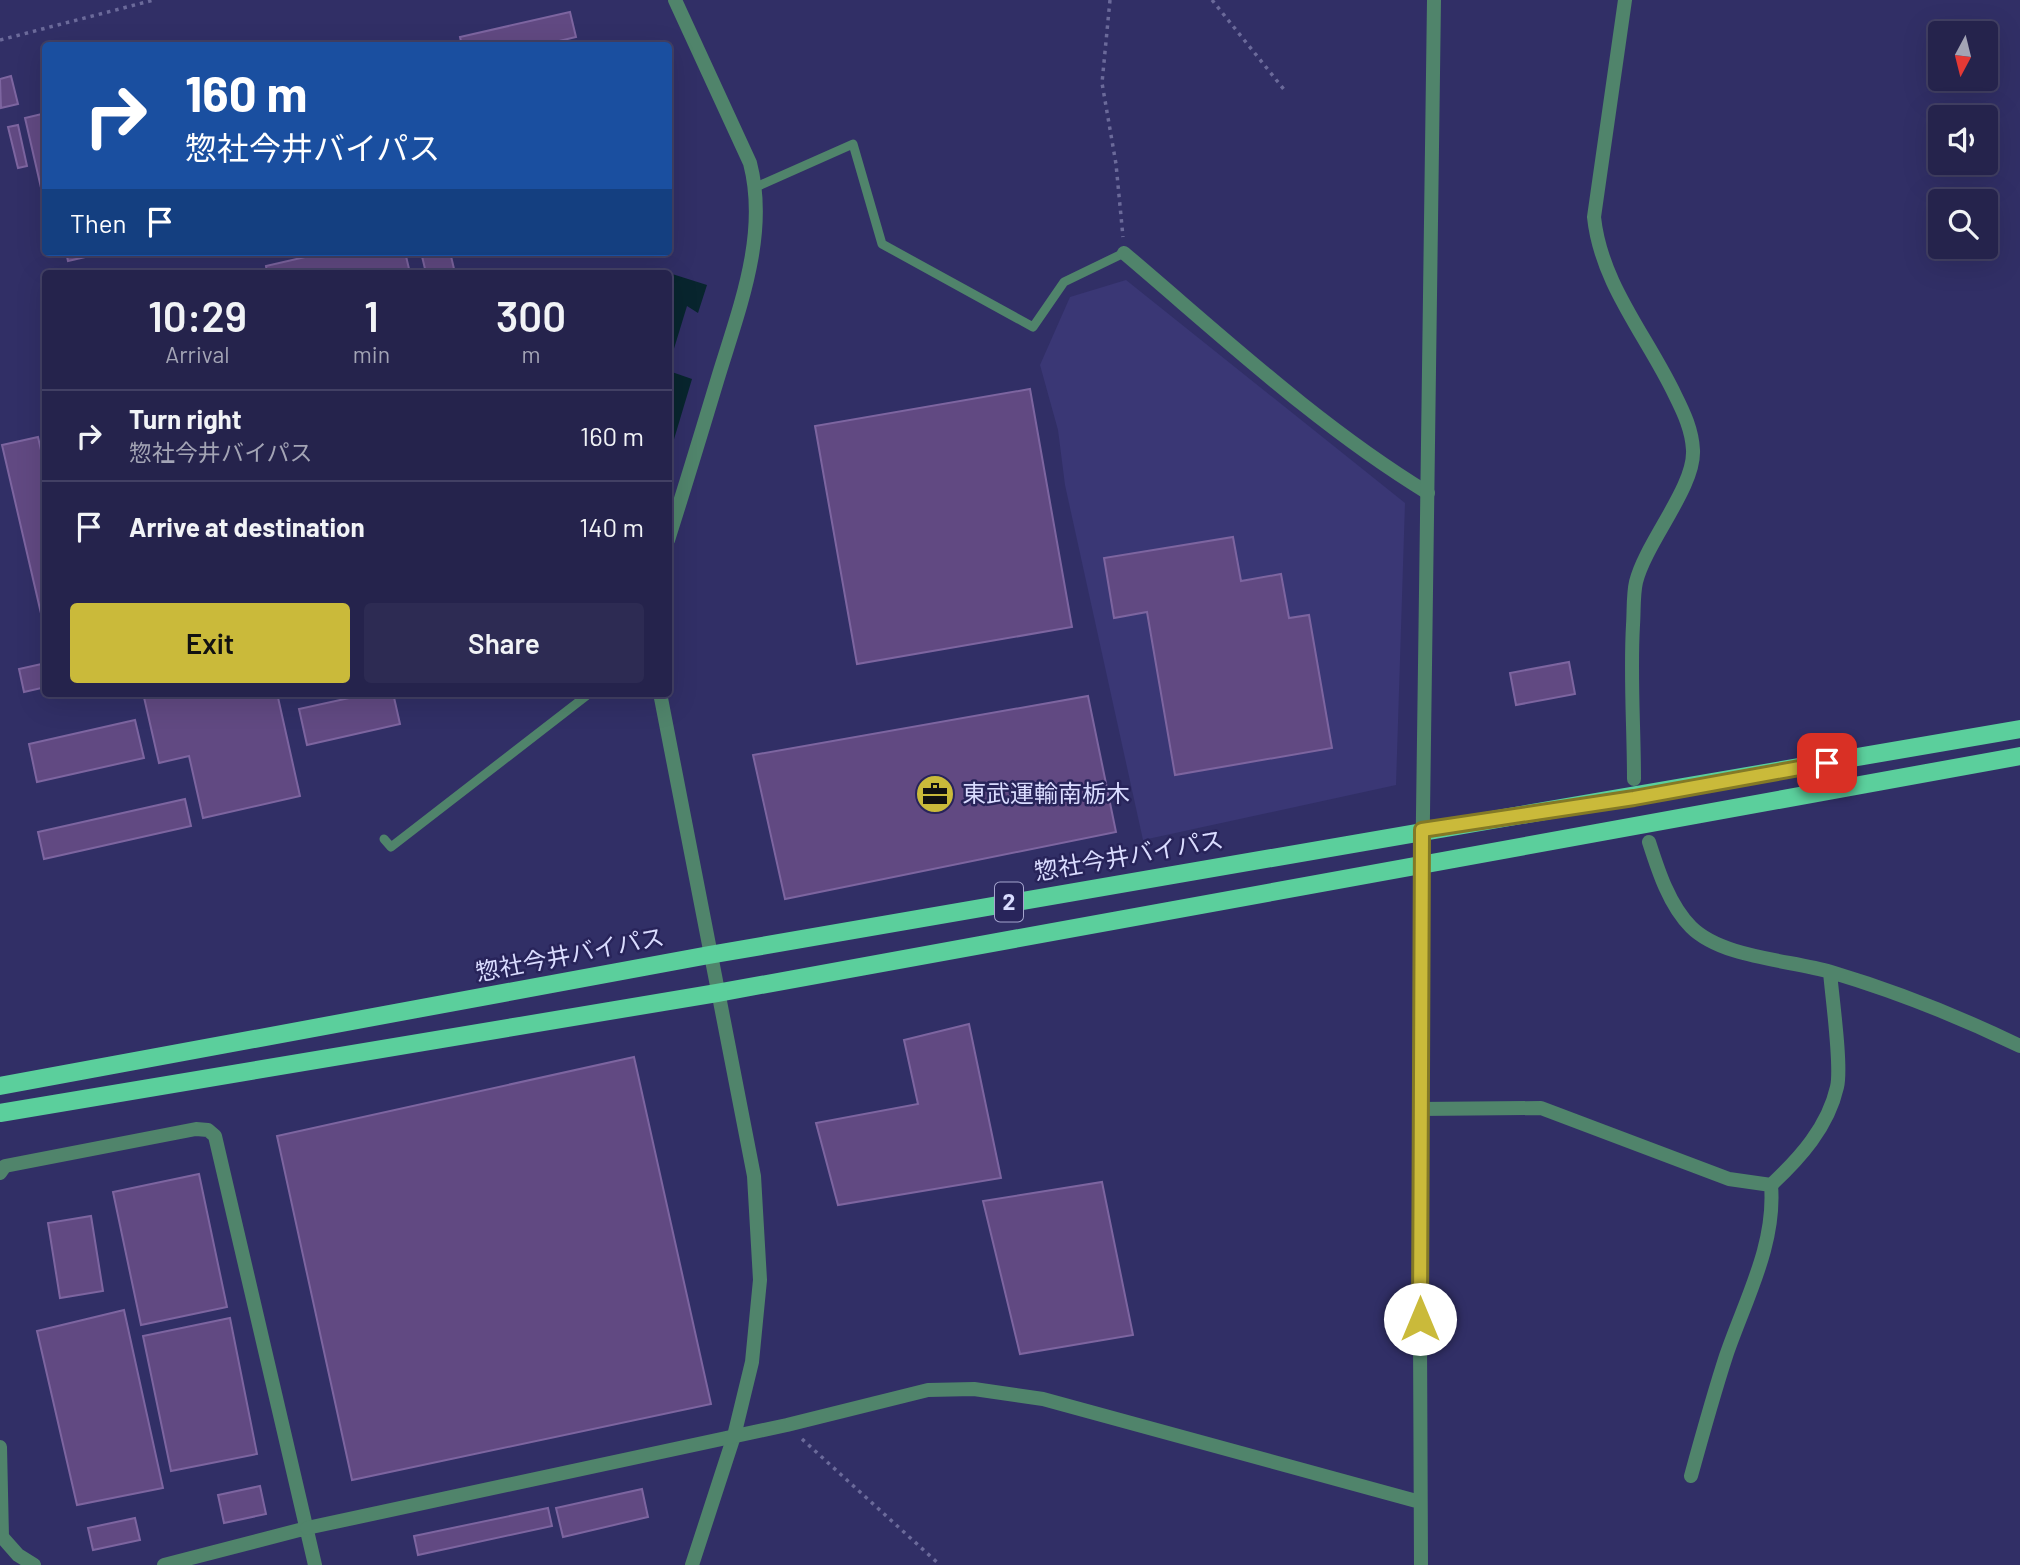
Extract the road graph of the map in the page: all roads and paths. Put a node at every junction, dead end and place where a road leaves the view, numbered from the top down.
1 (154, 0) edge
2 (675, 0) edge
3 (1110, 0) edge
4 (1212, 0) edge
5 (1434, 0) edge
6 (1625, 0) edge
7 (0, 40) edge
8 (1286, 92) dead end
9 (756, 187) junction
10 (1124, 253) junction
11 (1428, 493) junction
12 (672, 527) edge
13 (585, 697) edge
14 (661, 697) edge
15 (2020, 729) edge
16 (2020, 756) edge
17 (1634, 779) dead end
18 (1422, 830) junction
19 (384, 839) dead end
20 (1649, 842) dead end
21 (1421, 867) junction
22 (709, 954) junction
23 (1830, 972) junction
24 (717, 993) junction
25 (2020, 1046) edge
26 (0, 1086) edge
27 (1419, 1109) junction
28 (0, 1113) edge
29 (0, 1173) edge
30 (1770, 1185) junction
31 (787, 1425) junction
32 (734, 1436) junction
33 (0, 1447) edge
34 (1691, 1476) dead end
35 (1420, 1502) junction
36 (307, 1528) junction
37 (34, 1565) edge
38 (164, 1565) edge
39 (315, 1565) edge
40 (692, 1565) edge
41 (940, 1565) edge
42 (1421, 1565) edge

1 - 7 path
2 - 9 street
3 - 10 path
4 - 8 path
5 - 11 street
6 - 17 street
9 - 10 lane
9 - 12 street
10 - 11 street
11 - 18 street
13 - 19 lane
14 - 22 street
15 - 18 main road, 惣社今井バイパス / 2
16 - 21 main road, 2
18 - 21 street
18 - 22 main road, 惣社今井バイパス / 2
20 - 23 street
21 - 24 main road, 2
21 - 27 street
22 - 24 street
22 - 26 main road, 惣社今井バイパス / 2
23 - 25 street
23 - 30 street
24 - 28 main road, 2
24 - 32 street
27 - 30 street
27 - 35 street
29 - 36 street
30 - 34 street
31 - 32 street
31 - 35 street
31 - 41 path
32 - 36 street
32 - 40 street
33 - 37 street
35 - 42 street
36 - 38 street
36 - 39 street

